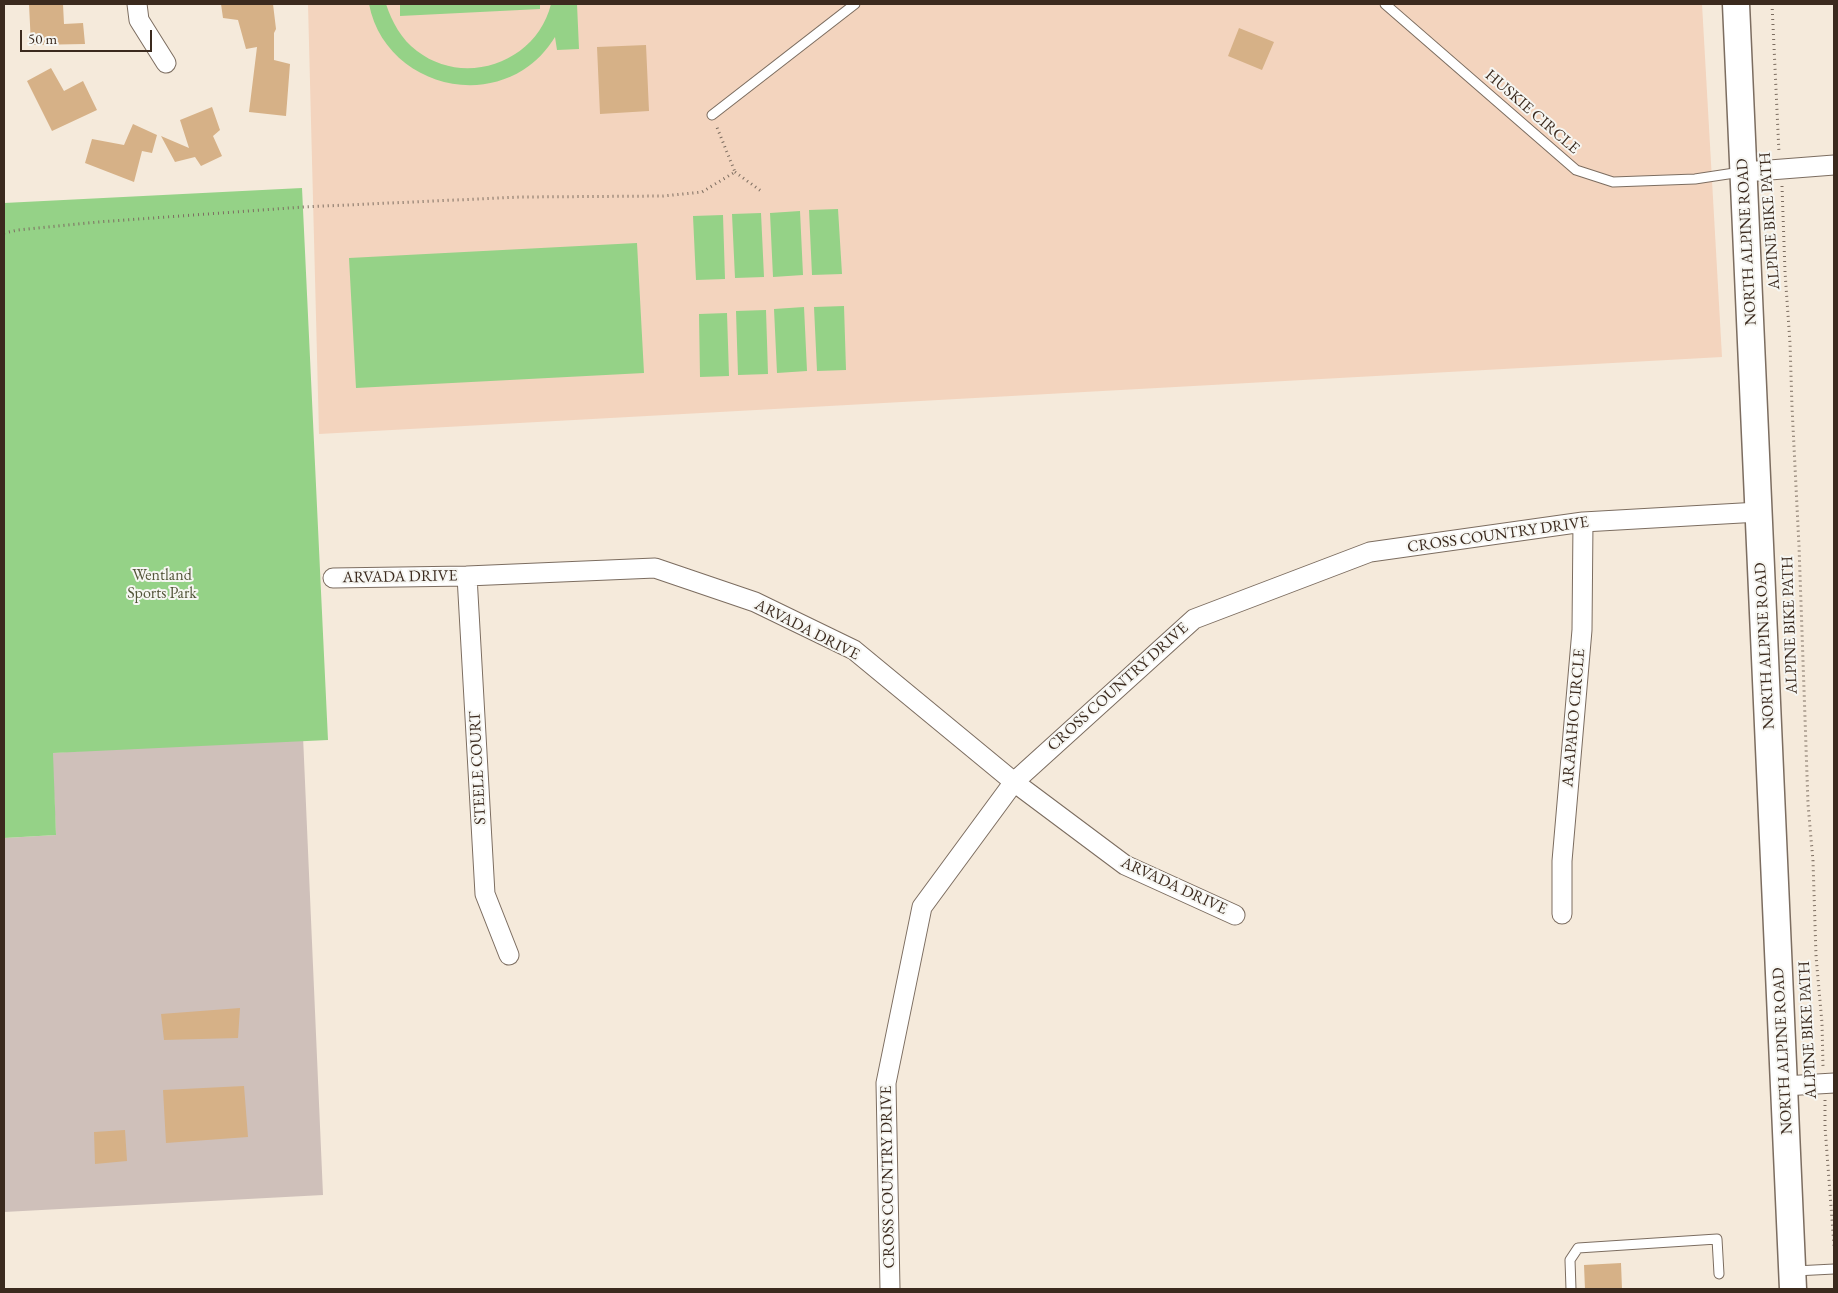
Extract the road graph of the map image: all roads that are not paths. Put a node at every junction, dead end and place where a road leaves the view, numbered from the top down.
1 (137, 4) edge
2 (855, 4) edge
3 (1385, 4) edge
4 (1736, 4) edge
5 (166, 63) dead end
6 (712, 115) road end
7 (1834, 165) edge
8 (1744, 172) junction
9 (1759, 512) junction
10 (1583, 522) junction
11 (467, 576) junction
12 (333, 578) dead end
13 (1014, 782) junction
14 (1562, 914) dead end
15 (1235, 915) dead end
16 (509, 956) dead end
17 (1829, 1083) edge
18 (1784, 1086) junction
19 (1834, 1269) edge
20 (1719, 1274) dead end
21 (1793, 1280) edge
22 (890, 1289) edge
23 (1571, 1289) edge

1 - 5 street
2 - 6 lane
3 - 8 lane, HUSKIE CIRCLE
4 - 8 main road, NORTH ALPINE ROAD
7 - 8 street
8 - 9 main road, NORTH ALPINE ROAD
9 - 10 street, CROSS COUNTRY DRIVE
9 - 18 main road, NORTH ALPINE ROAD
10 - 13 street, CROSS COUNTRY DRIVE
10 - 14 street, ARAPAHO CIRCLE
11 - 12 street, ARVADA DRIVE
11 - 13 street, ARVADA DRIVE
11 - 16 street, STEELE COURT
13 - 15 street, ARVADA DRIVE
13 - 22 street, CROSS COUNTRY DRIVE
17 - 18 street
18 - 21 main road, NORTH ALPINE ROAD
19 - 21 lane
20 - 23 lane

